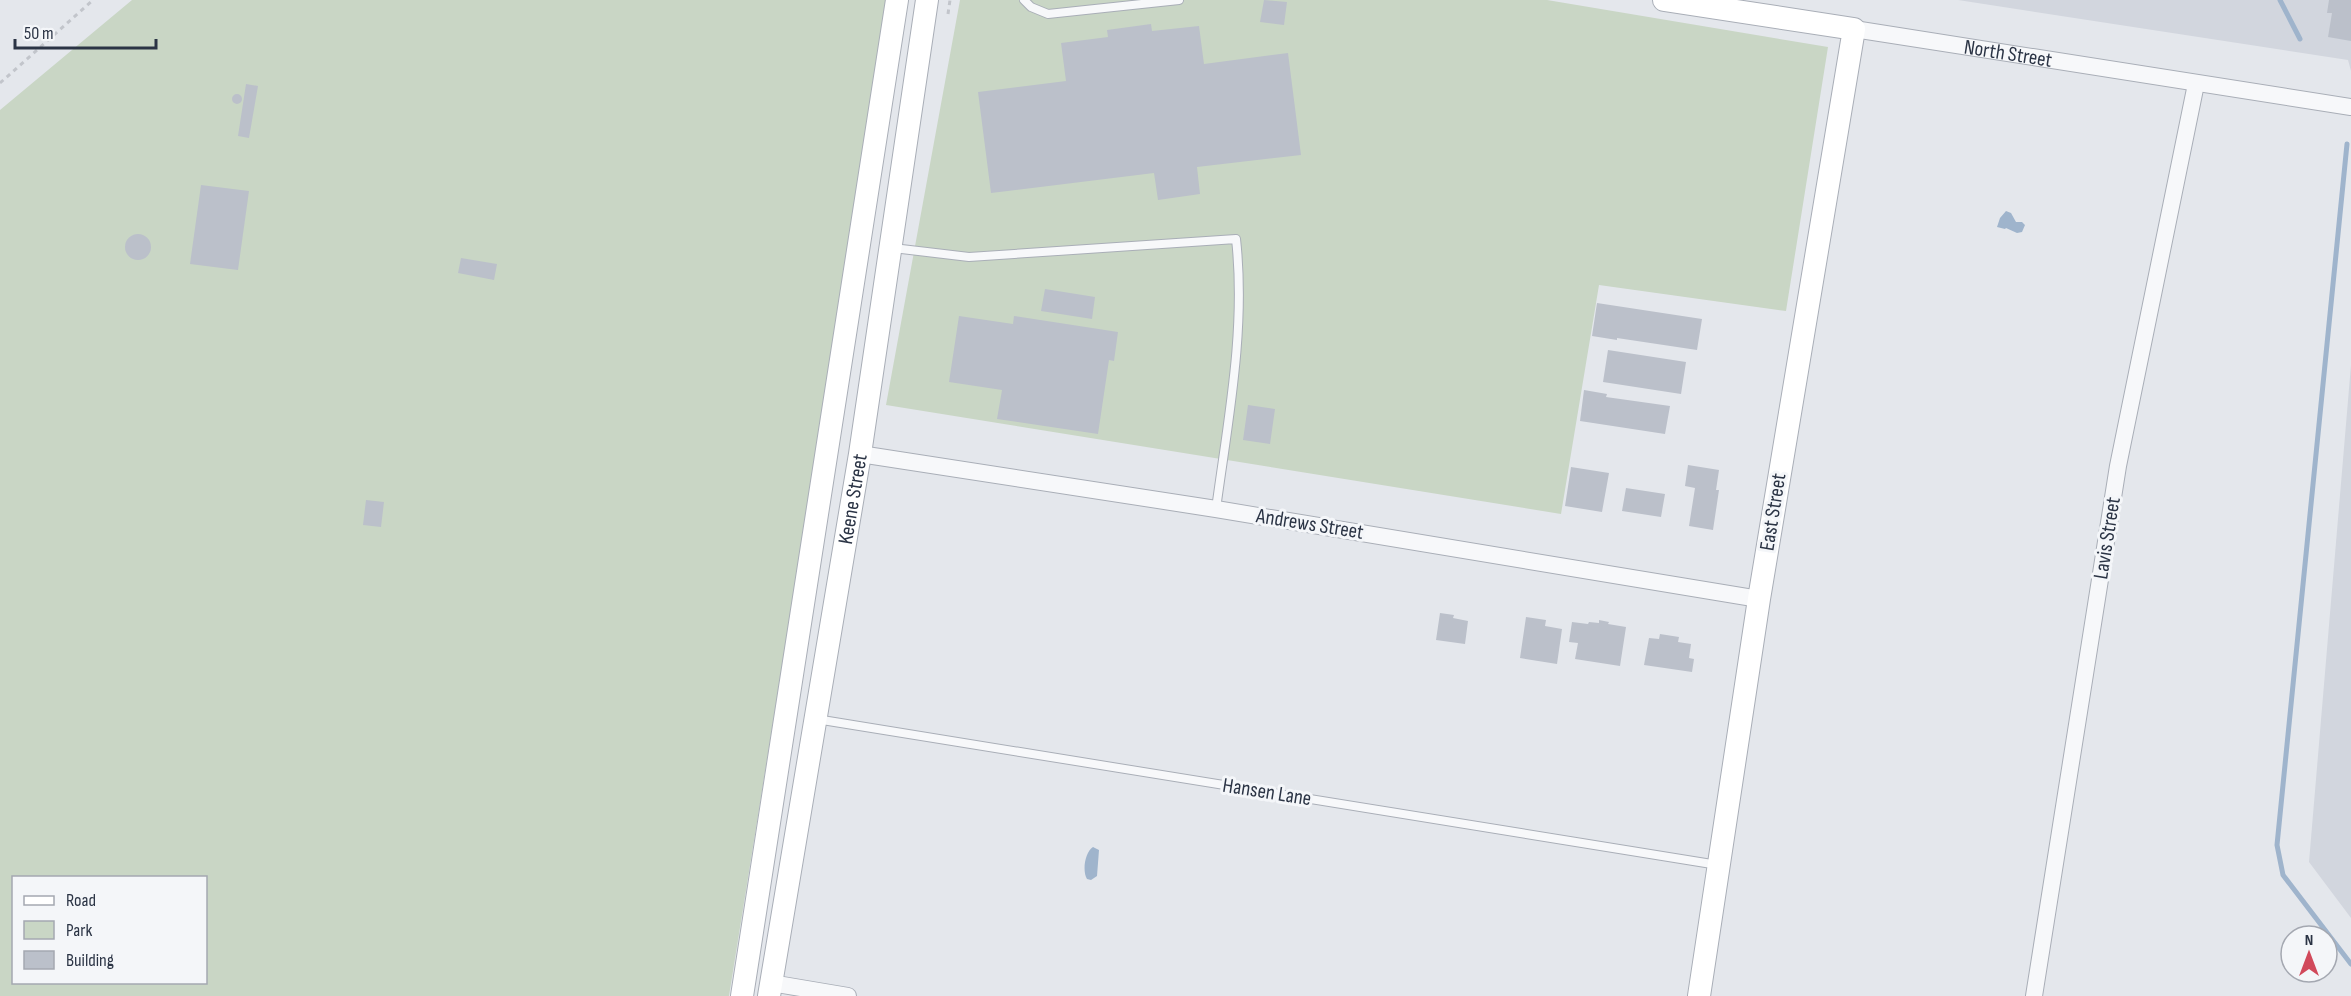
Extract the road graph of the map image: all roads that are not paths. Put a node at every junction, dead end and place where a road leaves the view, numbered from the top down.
1 (897, 0) edge
2 (927, 0) edge
3 (1024, 0) edge
4 (1179, 0) edge
5 (1664, 0) edge
6 (1854, 29) junction
7 (2196, 84) junction
8 (2351, 107) edge
9 (892, 248) junction
10 (827, 450) junction
11 (860, 454) junction
12 (1216, 509) junction
13 (1759, 599) junction
14 (815, 719) junction
15 (1718, 865) junction
16 (744, 987) edge
17 (770, 990) edge
18 (848, 996) edge
19 (1699, 996) edge
20 (2034, 996) edge

1 - 10 street, Keene Street
2 - 9 street, Keene Street
3 - 4 lane
5 - 6 street, North Street
6 - 7 street, North Street
6 - 13 street, East Street
7 - 8 street, North Street
7 - 20 street, Lavis Street
9 - 11 street, Keene Street
9 - 12 lane
10 - 11 street
10 - 16 street, Keene Street
11 - 12 street, Andrews Street
11 - 14 street, Keene Street
12 - 13 street, Andrews Street
13 - 15 street, East Street
14 - 15 lane, Hansen Lane
14 - 17 street, Keene Street
15 - 19 street, East Street
16 - 17 street
17 - 18 street

